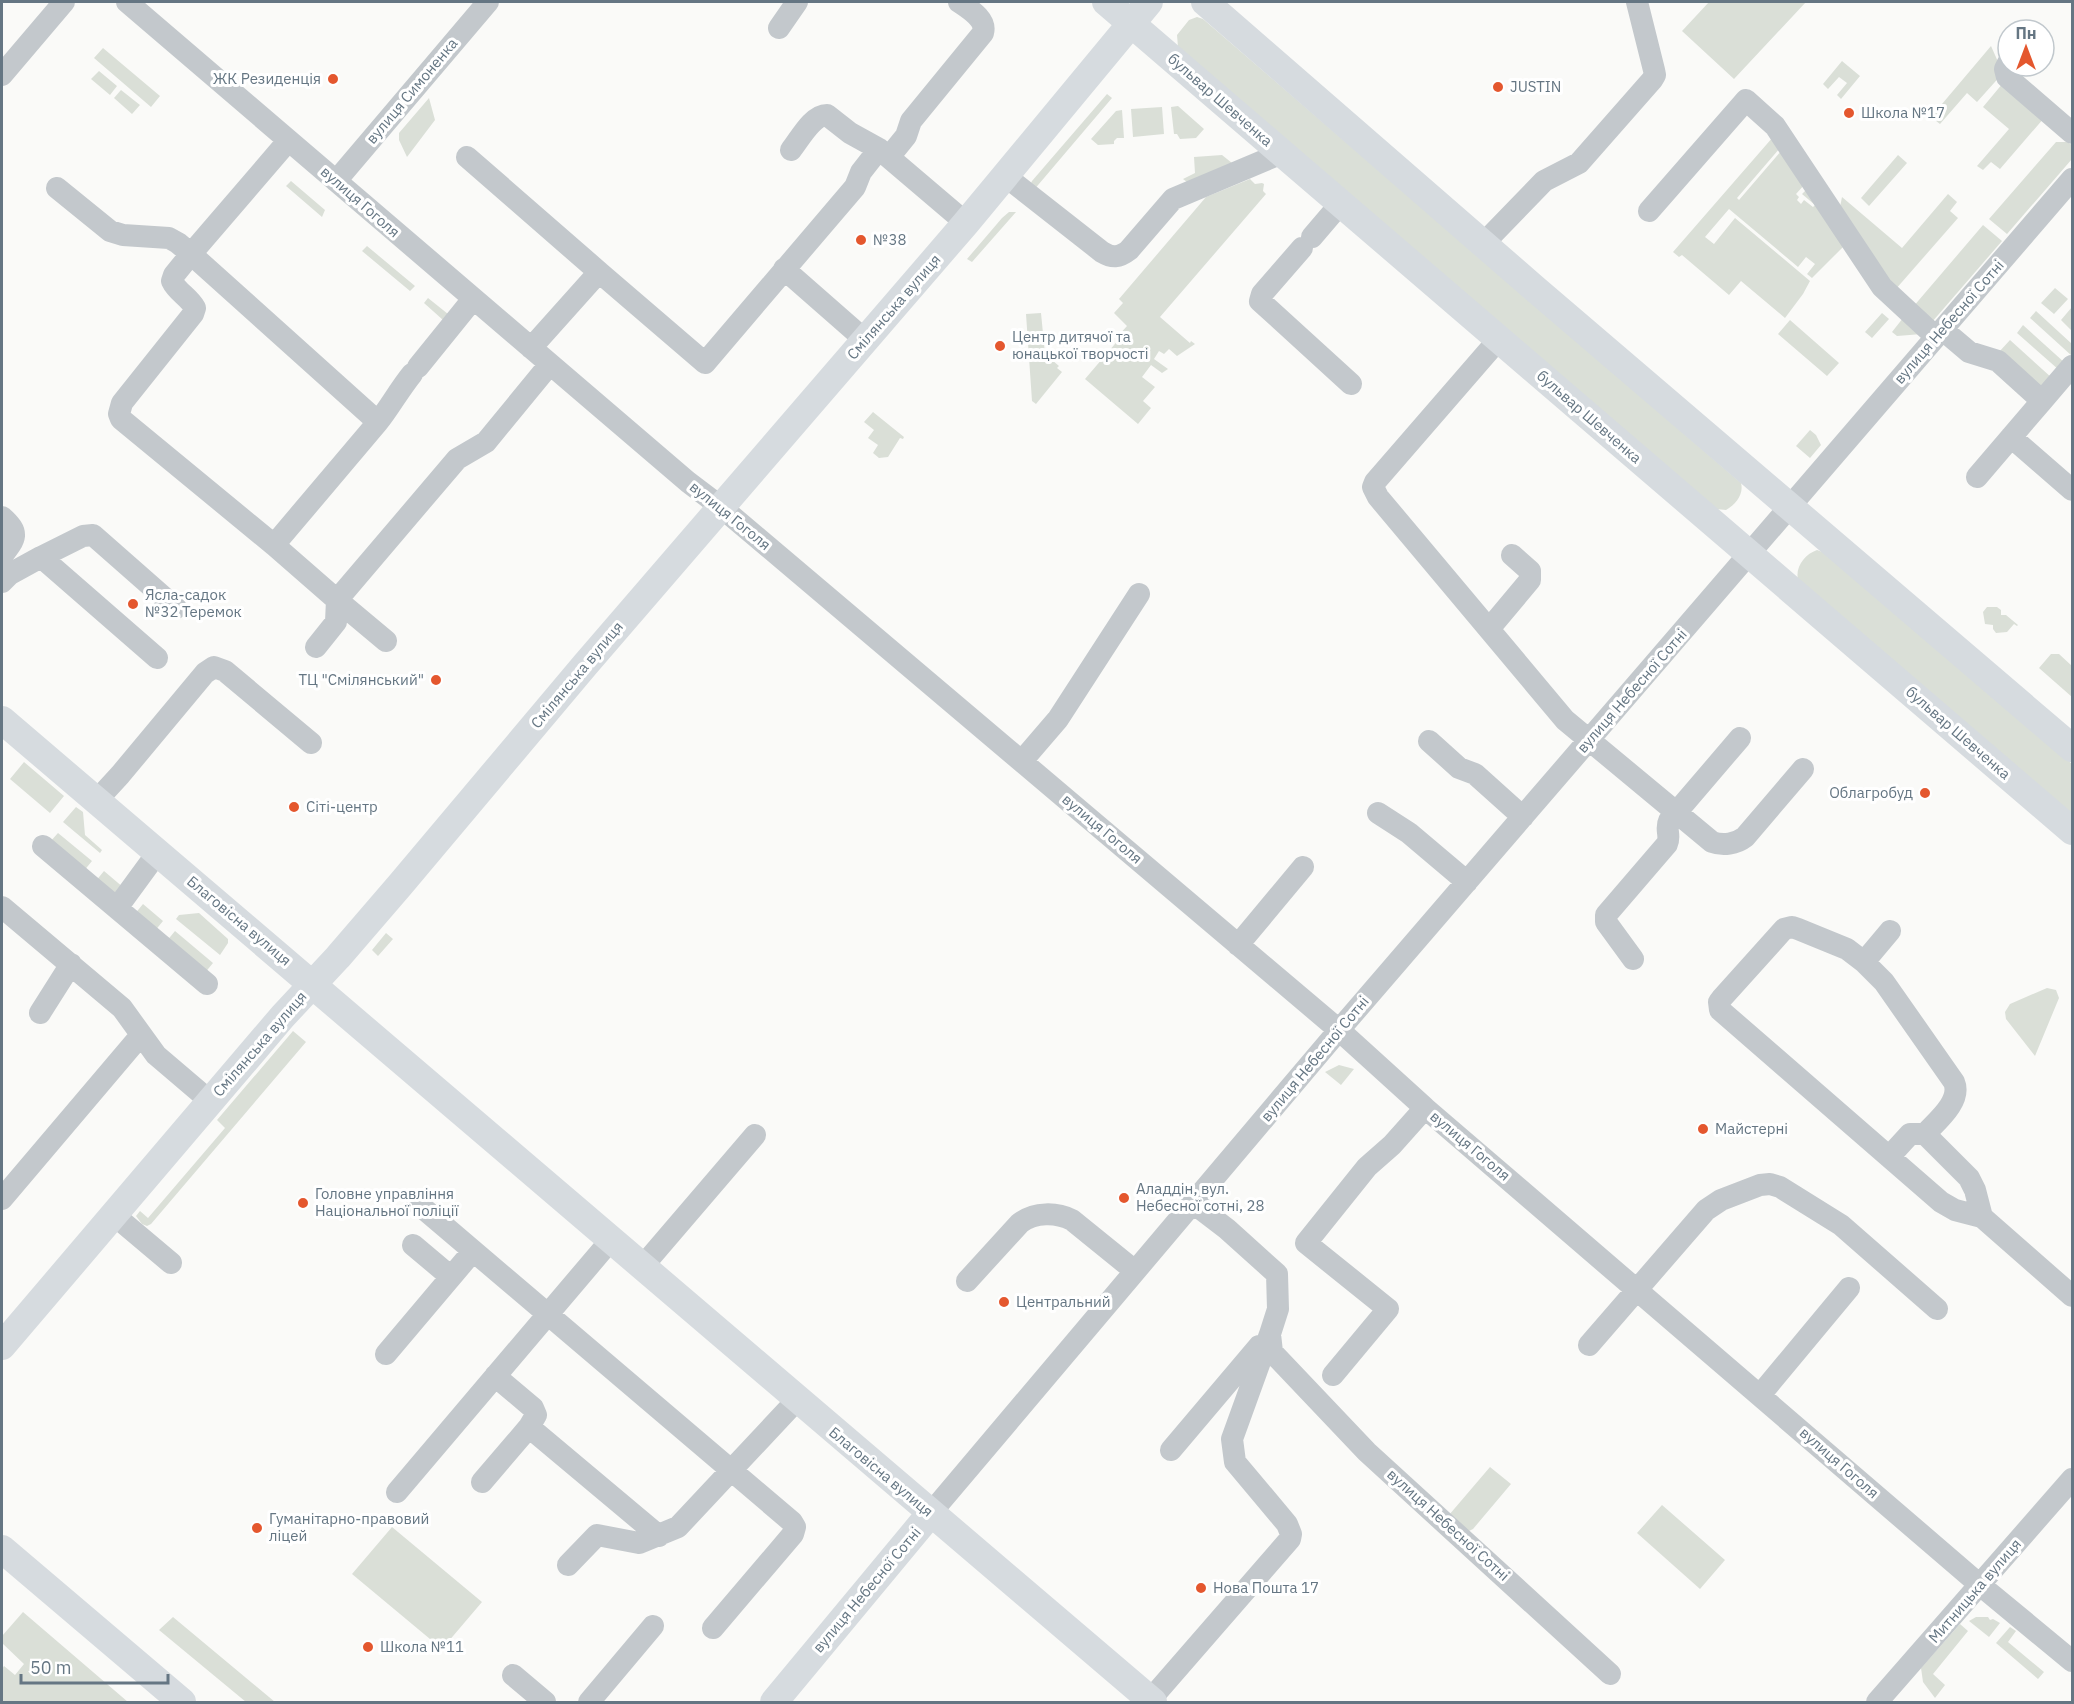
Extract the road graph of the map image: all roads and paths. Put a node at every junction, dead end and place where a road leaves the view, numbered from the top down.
1 (64, 2) edge
2 (127, 2) edge
3 (488, 2) edge
4 (797, 2) edge
5 (959, 2) edge
6 (1106, 2) edge
7 (1149, 2) edge
8 (1205, 2) edge
9 (1637, 2) edge
10 (1131, 23) junction
11 (778, 28) dead end
12 (2, 75) edge
13 (2008, 78) edge
14 (2073, 134) edge
15 (288, 141) junction
16 (791, 150) dead end
17 (884, 153) junction
18 (1282, 153) junction
19 (467, 157) dead end
20 (1004, 175) junction
21 (2073, 179) edge
22 (336, 181) junction
23 (57, 188) dead end
24 (1341, 204) junction
25 (1649, 211) dead end
26 (966, 223) junction
27 (1483, 244) junction
28 (191, 254) junction
29 (784, 270) junction
30 (599, 272) junction
31 (473, 299) junction
32 (1940, 333) junction
33 (1499, 339) junction
34 (865, 340) junction
35 (531, 348) junction
36 (550, 364) junction
37 (2073, 366) edge
38 (1351, 384) dead end
39 (2042, 401) junction
40 (378, 422) junction
41 (2012, 437) junction
42 (1977, 477) dead end
43 (2073, 490) edge
44 (721, 507) junction
45 (1791, 507) junction
46 (2, 517) edge
47 (274, 545) junction
48 (1750, 554) junction
49 (1512, 555) dead end
50 (2, 556) edge
51 (41, 557) junction
52 (2, 582) edge
53 (1139, 594) dead end
54 (337, 600) junction
55 (176, 608) dead end
56 (1490, 629) junction
57 (386, 641) dead end
58 (316, 647) dead end
59 (157, 657) dead end
60 (2, 720) edge
61 (1740, 738) dead end
62 (1429, 741) dead end
63 (1588, 741) junction
64 (311, 742) dead end
65 (2073, 748) edge
66 (1022, 761) junction
67 (1803, 770) dead end
68 (97, 800) junction
69 (1378, 813) dead end
70 (1676, 813) junction
71 (1523, 817) junction
72 (2073, 831) edge
73 (43, 846) dead end
74 (158, 852) junction
75 (1303, 867) dead end
76 (1467, 882) junction
77 (2, 907) edge
78 (117, 908) junction
79 (1890, 931) dead end
80 (1238, 945) junction
81 (1633, 959) dead end
82 (1864, 962) junction
83 (71, 964) junction
84 (207, 984) dead end
85 (313, 984) junction
86 (40, 1013) dead end
87 (1339, 1030) junction
88 (141, 1035) junction
89 (210, 1101) junction
90 (1425, 1108) junction
91 (1925, 1134) junction
92 (754, 1135) dead end
93 (1888, 1157) junction
94 (2, 1199) edge
95 (417, 1203) dead end
96 (1193, 1203) junction
97 (114, 1215) junction
98 (1982, 1217) junction
99 (610, 1241) junction
100 (413, 1245) dead end
101 (473, 1251) junction
102 (171, 1263) dead end
103 (642, 1268) junction
104 (1135, 1271) junction
105 (451, 1277) junction
106 (967, 1281) dead end
107 (1849, 1288) dead end
108 (1638, 1289) junction
109 (2073, 1296) edge
110 (1937, 1308) dead end
111 (548, 1314) junction
112 (1270, 1334) junction
113 (1589, 1345) dead end
114 (2, 1346) edge
115 (386, 1354) dead end
116 (1333, 1376) dead end
117 (495, 1377) junction
118 (1760, 1395) junction
119 (797, 1400) junction
120 (529, 1427) junction
121 (1171, 1450) dead end
122 (732, 1470) junction
123 (2073, 1479) edge
124 (482, 1482) dead end
125 (398, 1492) dead end
126 (930, 1514) junction
127 (659, 1536) junction
128 (2, 1549) edge
129 (568, 1565) dead end
130 (1980, 1585) junction
131 (653, 1626) dead end
132 (713, 1628) dead end
133 (2073, 1661) edge
134 (1610, 1674) dead end
135 (513, 1675) dead end
136 (1152, 1701) edge
137 (182, 1702) edge
138 (545, 1702) edge
139 (589, 1702) edge
140 (774, 1702) edge
141 (1876, 1702) edge

1 - 12 street
2 - 15 street, вулиця Гоголя
3 - 22 street, вулиця Симоненка
4 - 11 street
5 - 17 street
6 - 10 main road, бульвар Шевченка
7 - 10 main road, Смілянська вулиця
8 - 27 main road
9 - 27 street
10 - 18 main road, бульвар Шевченка
10 - 20 main road, Смілянська вулиця
13 - 14 street
15 - 22 street, вулиця Гоголя
15 - 28 street
16 - 17 street
17 - 26 street
17 - 29 street
18 - 20 street
18 - 24 main road, бульвар Шевченка
19 - 30 street
20 - 26 main road, Смілянська вулиця
21 - 32 street, вулиця Небесної Сотні
22 - 31 street, вулиця Гоголя
23 - 28 street
24 - 33 main road, бульвар Шевченка
24 - 38 street
25 - 32 street
26 - 34 main road, Смілянська вулиця
27 - 45 main road
28 - 40 street
28 - 47 street
29 - 30 street
29 - 34 street
30 - 35 street
31 - 35 street, вулиця Гоголя
31 - 40 street
32 - 39 street
32 - 45 street, вулиця Небесної Сотні
33 - 48 main road, бульвар Шевченка
33 - 56 street
34 - 44 main road, Смілянська вулиця
35 - 36 street, вулиця Гоголя
36 - 44 street, вулиця Гоголя
36 - 54 street
37 - 39 street
39 - 41 street
40 - 47 street
41 - 42 street
41 - 43 street
44 - 66 street, вулиця Гоголя
44 - 85 main road, Смілянська вулиця
45 - 48 street, вулиця Небесної Сотні
45 - 65 main road
46 - 50 street
47 - 54 street
48 - 63 street, вулиця Небесної Сотні
48 - 72 main road, бульвар Шевченка
49 - 56 street
51 - 52 street
51 - 55 street
51 - 59 street
53 - 66 street
54 - 57 street
54 - 58 street
56 - 63 street
60 - 68 main road, Благовісна вулиця
61 - 70 street
62 - 71 street
63 - 70 street
63 - 71 street, вулиця Небесної Сотні
64 - 68 street
66 - 80 street, вулиця Гоголя
67 - 70 street
68 - 74 main road, Благовісна вулиця
69 - 76 street
70 - 81 street
71 - 76 street, вулиця Небесної Сотні
73 - 78 street
74 - 78 street
74 - 85 main road, Благовісна вулиця
75 - 80 street
76 - 87 street, вулиця Небесної Сотні
77 - 83 street
78 - 84 street
79 - 82 street
80 - 87 street, вулиця Гоголя
82 - 91 street
82 - 93 street
83 - 86 street
83 - 88 street
85 - 89 main road, Смілянська вулиця
85 - 99 main road, Благовісна вулиця
87 - 90 street, вулиця Гоголя
87 - 96 street, вулиця Небесної Сотні
88 - 89 street
88 - 94 street
89 - 97 main road, Смілянська вулиця
90 - 108 street, вулиця Гоголя
90 - 116 street
91 - 93 street
91 - 98 street
92 - 103 street
93 - 98 street
95 - 101 street
96 - 104 street, вулиця Небесної Сотні
96 - 112 street
97 - 102 street
97 - 114 main road, Смілянська вулиця
98 - 109 street
99 - 103 main road, Благовісна вулиця
99 - 111 street
100 - 105 street
101 - 105 street
101 - 111 street
103 - 119 main road, Благовісна вулиця
104 - 106 street
104 - 126 street, вулиця Небесної Сотні
105 - 115 street
107 - 118 street
108 - 110 street
108 - 113 street
108 - 118 street, вулиця Гоголя
111 - 117 street
111 - 122 street
112 - 121 street
112 - 134 street, вулиця Небесної Сотні
112 - 136 street
117 - 120 street
117 - 125 street
118 - 130 street, вулиця Гоголя
119 - 122 street
119 - 126 main road, Благовісна вулиця
120 - 124 street
120 - 127 street
122 - 127 street
122 - 132 street
123 - 130 street, Митницька вулиця
126 - 136 main road, Благовісна вулиця
126 - 140 main road, вулиця Небесної Сотні
127 - 129 street
128 - 137 main road
130 - 133 street, вулиця Гоголя
130 - 141 street, Митницька вулиця
131 - 139 street
135 - 138 street

